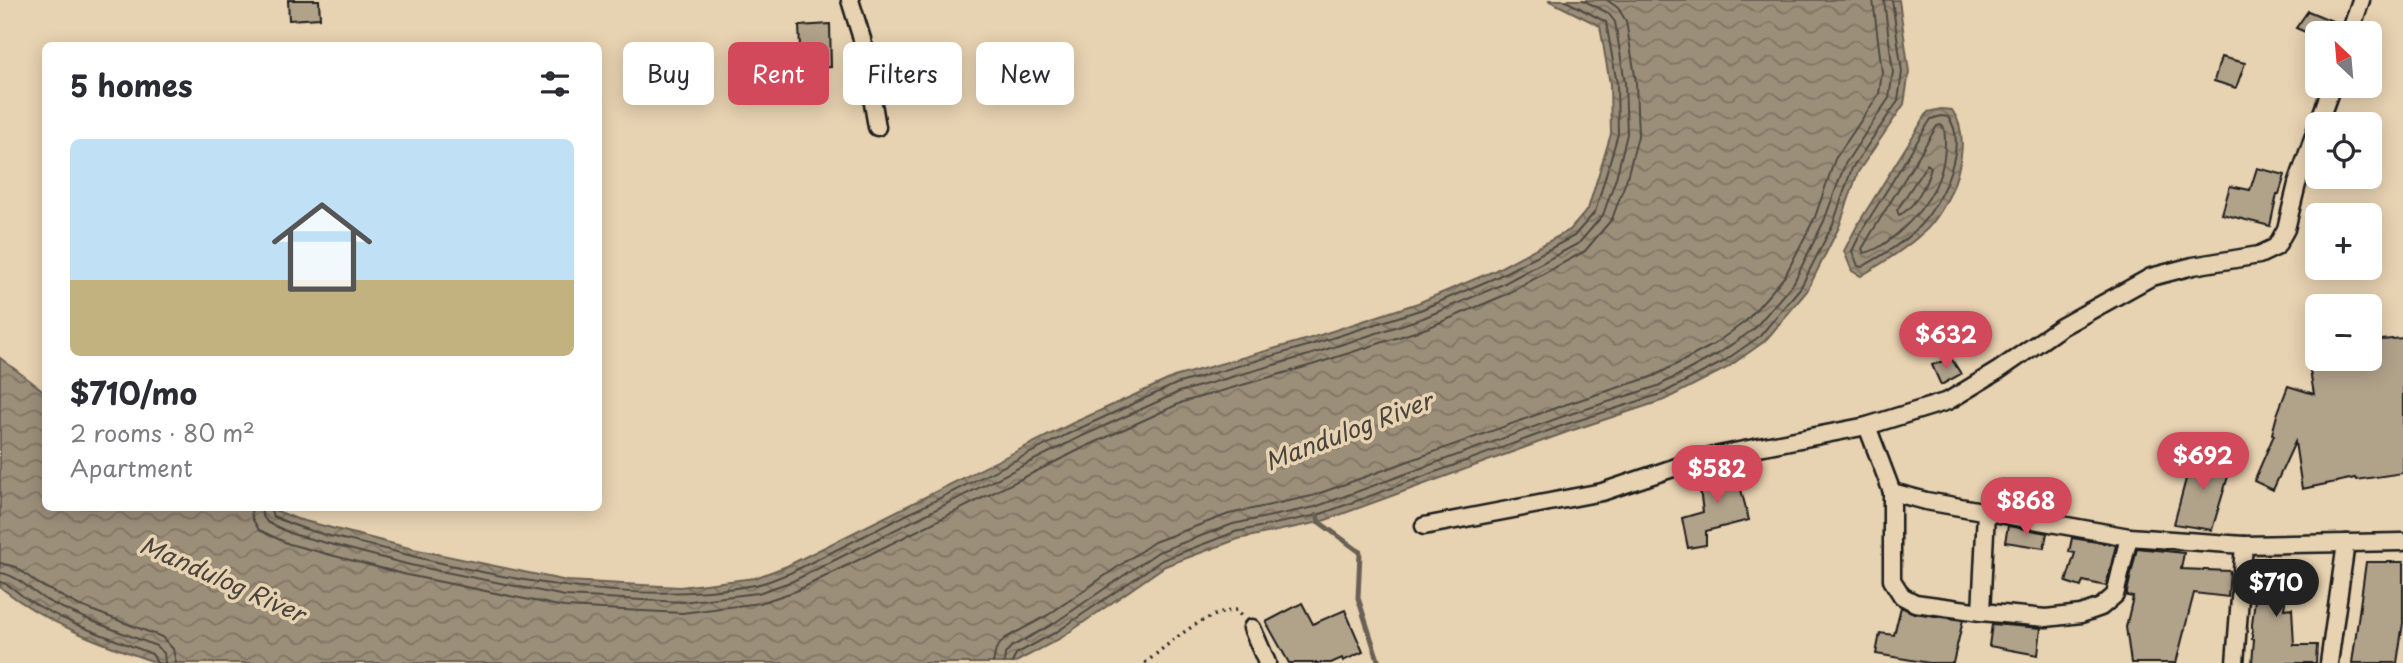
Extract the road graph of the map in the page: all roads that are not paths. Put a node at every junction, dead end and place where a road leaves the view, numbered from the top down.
1 (850, 0) edge
2 (2361, 0) edge
3 (2354, 21) edge
4 (877, 128) dead end
5 (2305, 160) edge
6 (1867, 426) junction
7 (1892, 492) junction
8 (1986, 512) junction
9 (1424, 526) dead end
10 (2129, 537) junction
11 (2403, 542) edge
12 (2346, 543) junction
13 (2244, 545) junction
14 (1981, 612) junction
15 (1252, 628) road end
16 (1267, 663) edge
17 (2235, 663) edge
18 (2329, 663) edge

1 - 4 street
2 - 3 street
5 - 6 street
6 - 7 street
6 - 9 street
7 - 8 street
7 - 14 street
8 - 10 street
8 - 14 street
10 - 13 street
10 - 14 street
11 - 12 street
12 - 13 street
12 - 18 street
13 - 17 street
15 - 16 street

